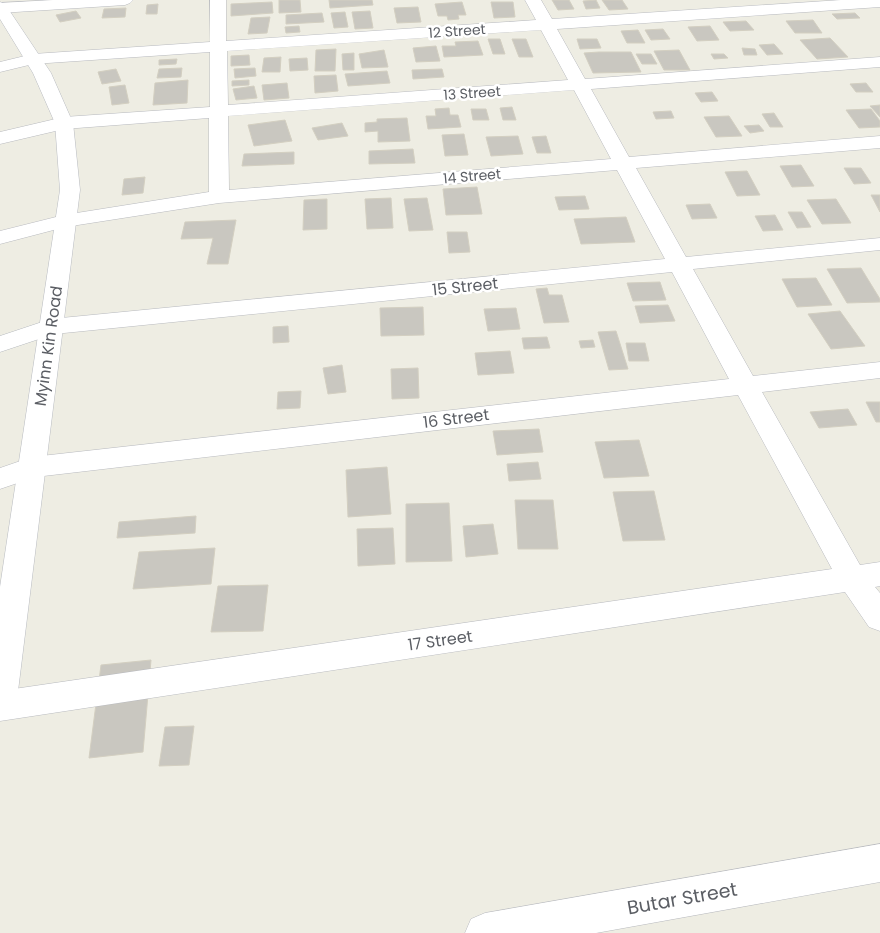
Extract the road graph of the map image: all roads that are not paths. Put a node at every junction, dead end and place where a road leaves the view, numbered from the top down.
1 (125, 0) edge
2 (218, 0) edge
3 (533, 0) edge
4 (873, 5) edge
5 (0, 8) edge
6 (547, 25) junction
7 (218, 47) junction
8 (33, 59) junction
9 (880, 62) edge
10 (0, 67) edge
11 (580, 85) junction
12 (219, 112) junction
13 (64, 123) junction
14 (0, 138) edge
15 (880, 142) edge
16 (623, 163) junction
17 (219, 197) junction
18 (64, 220) junction
19 (0, 238) edge
20 (880, 244) edge
21 (679, 264) junction
22 (51, 327) junction
23 (0, 344) edge
24 (880, 370) edge
25 (746, 385) junction
26 (32, 467) junction
27 (0, 479) edge
28 (866, 576) edge
29 (880, 618) edge
30 (0, 699) edge
31 (0, 706) edge
32 (880, 863) edge
33 (485, 933) edge

1 - 5 street
2 - 7 street
3 - 6 street
4 - 6 street, 12 Street
5 - 8 street, Myinn Kin Road
6 - 7 street, 12 Street
6 - 11 street
7 - 8 street, 12 Street
7 - 12 street
8 - 10 street, 12 Street
8 - 13 street, Myinn Kin Road
9 - 11 street, 13 Street
11 - 12 street, 13 Street
11 - 16 street
12 - 13 street, 13 Street
12 - 17 street
13 - 14 street, 13 Street
13 - 18 street, Myinn Kin Road
15 - 16 street, 14 Street
16 - 17 street, 14 Street
16 - 21 street
17 - 18 street, 14 Street
18 - 19 street
18 - 22 street, Myinn Kin Road
20 - 21 street, 15 Street
21 - 22 street, 15 Street
21 - 25 street
22 - 23 street
22 - 26 street, Myinn Kin Road
24 - 25 street, 16 Street
25 - 26 street, 16 Street
25 - 28 street
26 - 27 street
26 - 30 street, Myinn Kin Road
28 - 29 street
28 - 31 street, 17 Street
32 - 33 street, Butar Street

